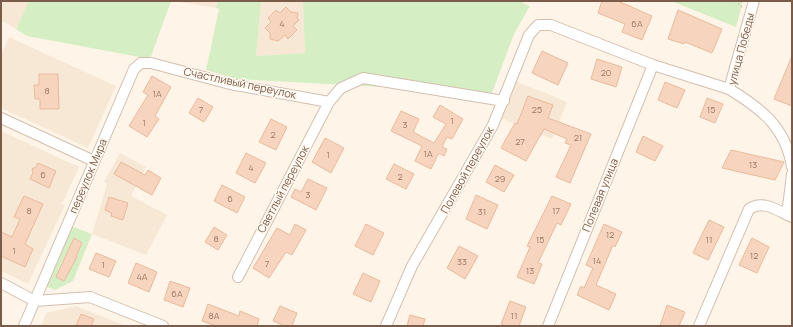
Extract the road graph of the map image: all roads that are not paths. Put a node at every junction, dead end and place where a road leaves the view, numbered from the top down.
1 (754, 1) edge
2 (151, 63) joint
3 (653, 65) junction
4 (729, 89) junction
5 (504, 101) junction
6 (329, 102) junction
7 (1, 118) edge
8 (94, 161) junction
9 (792, 167) edge
10 (792, 174) edge
11 (790, 216) edge
12 (238, 277) dead end
13 (1, 283) edge
14 (35, 301) junction
15 (24, 326) edge
16 (163, 326) edge
17 (386, 326) edge
18 (548, 326) edge
19 (699, 326) edge

1 - 4 street, улица Победы
2 - 6 street, Счастливый переулок
2 - 8 street, переулок Мира
3 - 4 street
3 - 5 street, Полевой переулок
3 - 18 street, Полевая улица
4 - 9 street, улица Победы
5 - 6 street, Светлый переулок
5 - 17 street, Полевой переулок
6 - 12 street, Светлый переулок
7 - 8 street
8 - 14 street, переулок Мира
10 - 11 street
11 - 19 street
13 - 14 street
14 - 15 street, переулок Мира
14 - 16 street

